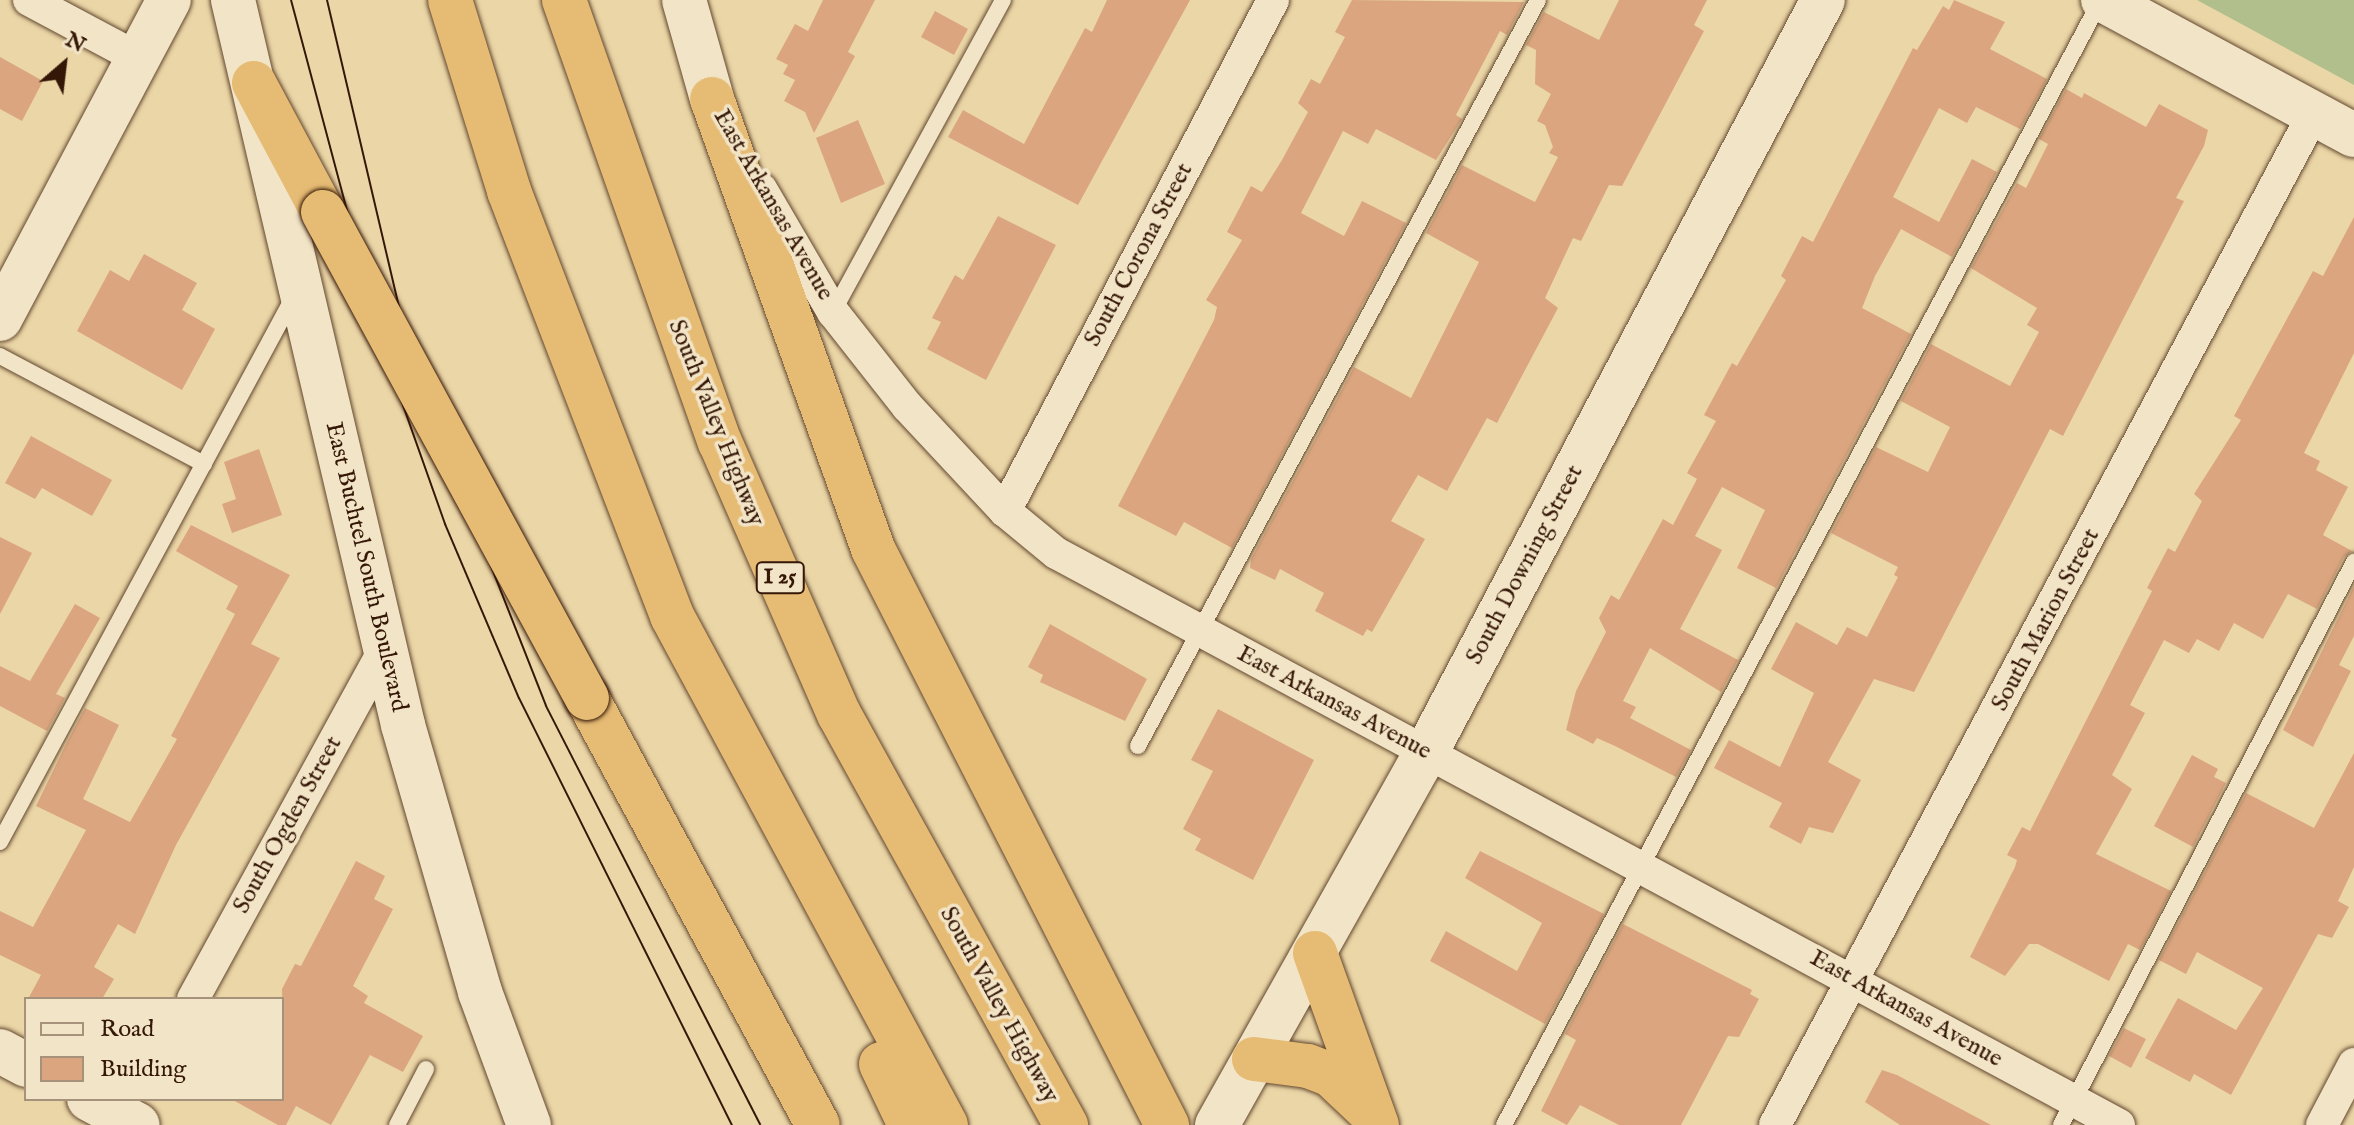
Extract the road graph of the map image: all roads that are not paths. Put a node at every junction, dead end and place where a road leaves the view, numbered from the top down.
1 (29, 0) edge
2 (169, 0) edge
3 (233, 0) edge
4 (450, 0) edge
5 (564, 0) edge
6 (684, 0) edge
7 (1003, 0) edge
8 (1273, 0) edge
9 (1538, 0) edge
10 (1823, 0) edge
11 (2102, 0) edge
12 (138, 58) junction
13 (254, 83) junction
14 (712, 99) junction
15 (2314, 113) junction
16 (2354, 135) edge
17 (301, 284) junction
18 (833, 312) junction
19 (0, 319) edge
20 (0, 356) edge
21 (204, 464) junction
22 (1005, 511) junction
23 (2354, 562) edge
24 (672, 616) junction
25 (1201, 631) junction
26 (384, 650) junction
27 (1138, 746) dead end
28 (1426, 753) junction
29 (0, 842) edge
30 (1643, 865) junction
31 (1315, 953) junction
32 (1856, 981) junction
33 (194, 997) edge
34 (0, 1051) edge
35 (1254, 1059) junction
36 (24, 1064) edge
37 (2354, 1064) edge
38 (426, 1069) dead end
39 (94, 1101) edge
40 (1224, 1111) edge
41 (2068, 1113) edge
42 (132, 1117) edge
43 (1377, 1123) edge
44 (397, 1125) edge
45 (529, 1125) edge
46 (818, 1125) edge
47 (910, 1125) edge
48 (946, 1125) edge
49 (1066, 1125) edge
50 (1167, 1125) edge
51 (1504, 1125) edge
52 (1775, 1125) edge
53 (2119, 1125) edge
54 (2322, 1125) edge

1 - 12 street
2 - 12 main road
3 - 13 main road, East Buchtel South Boulevard
4 - 24 highway
5 - 49 highway, South Valley Highway / I 25
6 - 14 main road
7 - 18 lane
8 - 22 street, South Corona Street
9 - 25 lane
10 - 28 main road, South Downing Street
11 - 15 main road
11 - 30 lane
12 - 19 main road
13 - 17 main road, East Buchtel South Boulevard
13 - 46 highway, bridge
14 - 18 street, East Arkansas Avenue
14 - 50 highway
15 - 16 main road
15 - 32 street, South Marion Street
17 - 21 lane
17 - 26 main road, East Buchtel South Boulevard
18 - 22 street, East Arkansas Avenue
20 - 21 lane
21 - 29 lane
22 - 25 street, East Arkansas Avenue
23 - 41 lane
24 - 47 highway
24 - 48 highway
25 - 27 lane
25 - 28 street, East Arkansas Avenue
26 - 33 street, South Ogden Street
26 - 45 main road, East Buchtel South Boulevard
28 - 30 street, East Arkansas Avenue
28 - 31 main road, South Downing Street
30 - 32 street, East Arkansas Avenue
30 - 51 lane
31 - 35 main road, South Downing Street
31 - 43 highway
32 - 41 street, East Arkansas Avenue
32 - 52 street, South Marion Street
34 - 36 main road
35 - 40 main road, South Downing Street
35 - 43 highway
37 - 54 street
38 - 44 lane
39 - 42 main road
41 - 53 street, East Arkansas Avenue

